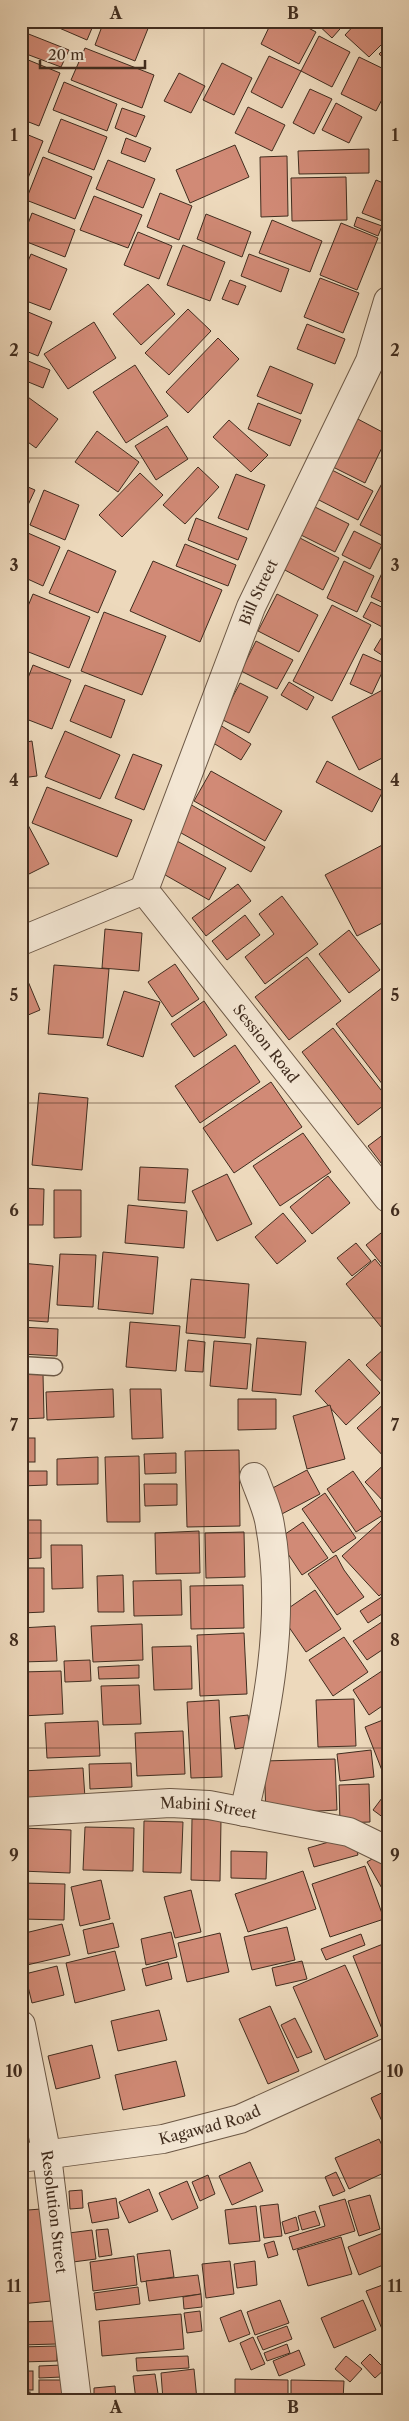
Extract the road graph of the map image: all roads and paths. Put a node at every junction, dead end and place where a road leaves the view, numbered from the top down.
1 (388, 301) edge
2 (144, 890) junction
3 (21, 941) edge
4 (388, 1198) edge
5 (21, 1365) edge
6 (54, 1367) dead end
7 (254, 1477) dead end
8 (21, 1812) edge
9 (244, 1812) junction
10 (388, 1851) edge
11 (21, 2025) edge
12 (388, 2052) edge
13 (34, 2157) edge
14 (78, 2400) edge

1 - 2 street, Bill Street
2 - 3 street
2 - 4 street, Session Road
5 - 6 lane
7 - 9 street
8 - 9 street, Mabini Street
9 - 10 street, Mabini Street
11 - 13 street, Resolution Street
12 - 13 street, Kagawad Road
13 - 14 street, Resolution Street

